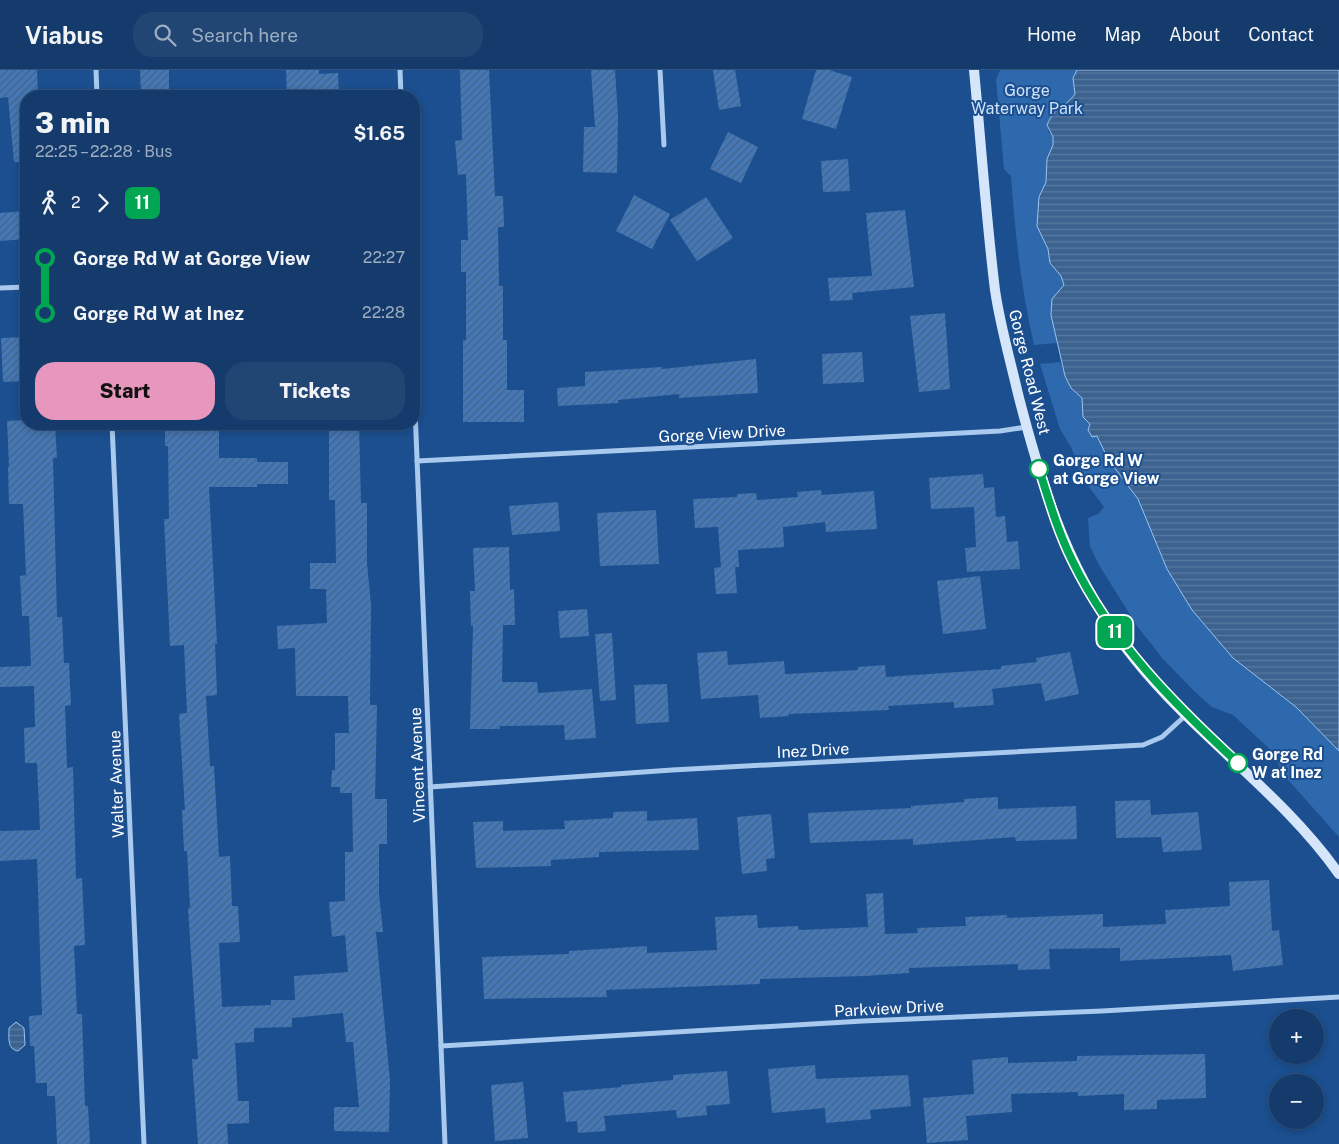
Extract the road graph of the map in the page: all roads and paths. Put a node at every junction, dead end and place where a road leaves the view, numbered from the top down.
1 (96, 70) edge
2 (400, 70) edge
3 (660, 70) edge
4 (974, 70) edge
5 (97, 90) edge
6 (401, 90) edge
7 (664, 145) dead end
8 (20, 286) edge
9 (0, 288) edge
10 (1027, 427) junction
11 (112, 430) edge
12 (416, 430) edge
13 (417, 461) junction
14 (1186, 715) junction
15 (430, 787) junction
16 (1339, 874) edge
17 (1339, 997) edge
18 (441, 1046) junction
19 (144, 1144) edge
20 (445, 1144) edge

1 - 5 street
2 - 6 street
3 - 7 street
4 - 10 main road, Gorge Road West
8 - 9 street
10 - 13 street, Gorge View Drive
10 - 14 main road, Gorge Road West
11 - 19 street, Walter Avenue
12 - 13 street, Vincent Avenue
13 - 15 street, Vincent Avenue
14 - 15 street, Inez Drive
14 - 16 main road, Gorge Road West
15 - 18 street, Vincent Avenue
17 - 18 street, Parkview Drive
18 - 20 street, Vincent Avenue

